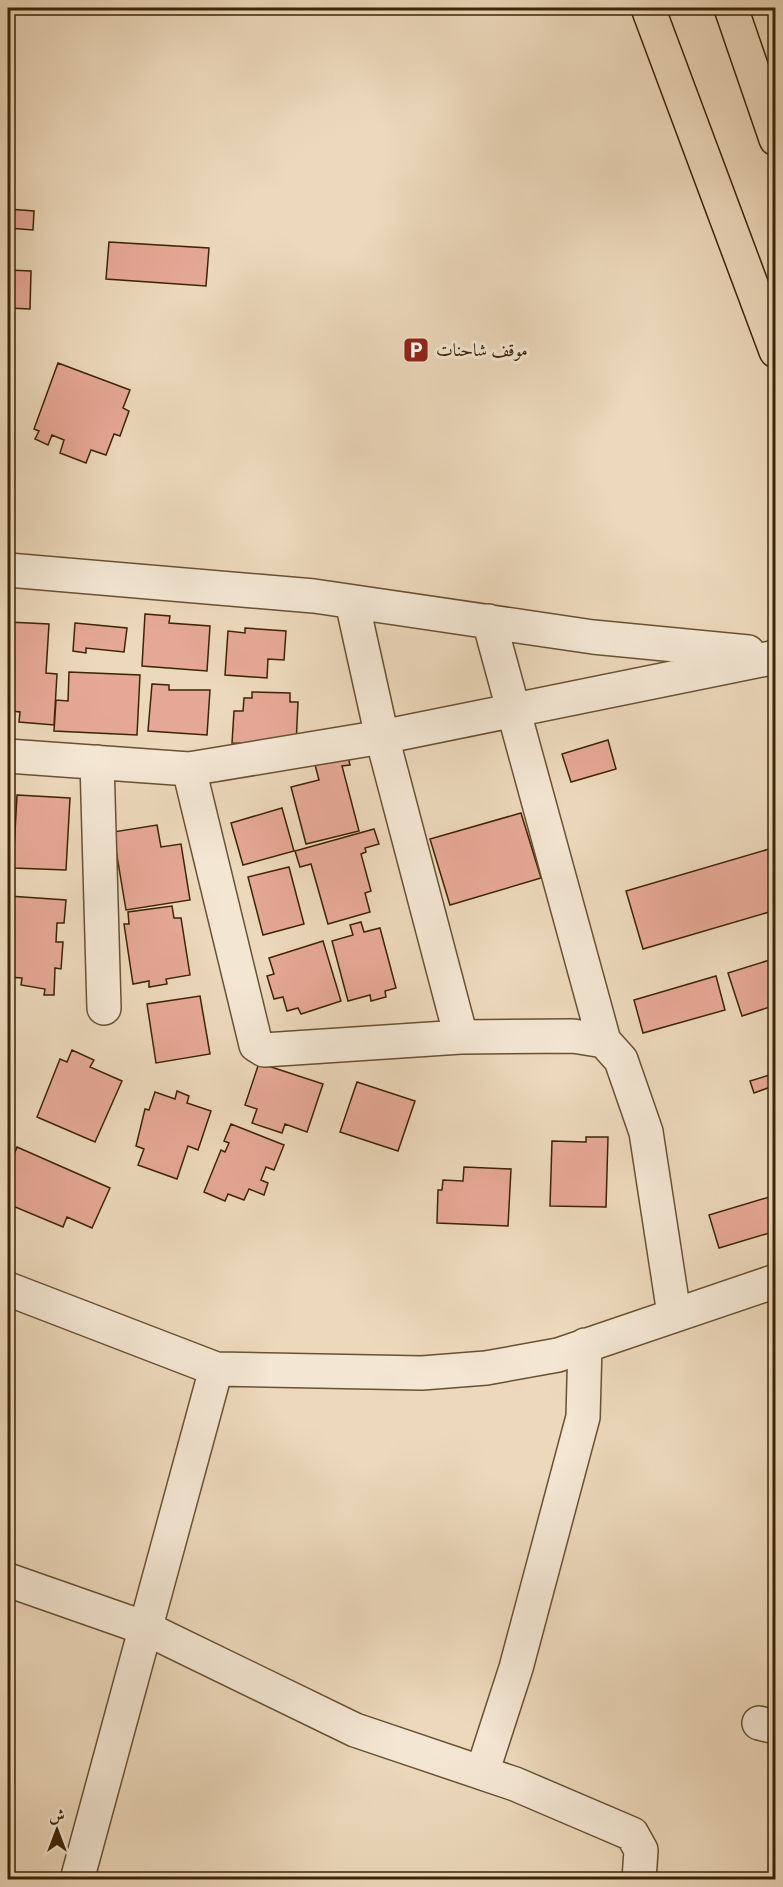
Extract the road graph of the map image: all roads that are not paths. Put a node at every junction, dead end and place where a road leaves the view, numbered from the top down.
1 (648, 8) edge
2 (731, 8) edge
3 (776, 139) edge
4 (776, 351) edge
5 (8, 570) edge
6 (352, 602) junction
7 (489, 621) junction
8 (776, 656) edge
9 (513, 710) junction
10 (381, 737) junction
11 (8, 756) edge
12 (98, 762) junction
13 (189, 769) junction
14 (104, 1008) dead end
15 (462, 1037) junction
16 (604, 1041) junction
17 (776, 1281) edge
18 (8, 1289) edge
19 (674, 1314) junction
20 (585, 1345) junction
21 (216, 1369) junction
22 (8, 1580) edge
23 (145, 1628) junction
24 (482, 1773) junction
25 (77, 1880) edge
26 (639, 1880) edge

1 - 4 highway
2 - 3 highway
5 - 6 street
6 - 7 street
6 - 10 street
7 - 8 street
7 - 9 street
8 - 9 street
9 - 10 street
9 - 16 street
10 - 13 street
10 - 15 street
11 - 12 street
12 - 13 street
12 - 14 street
13 - 15 street
15 - 16 street
16 - 19 street
17 - 19 street
18 - 21 street
19 - 20 street
20 - 21 street
20 - 24 street
21 - 23 street
22 - 23 street
23 - 24 street
23 - 25 street
24 - 26 street

